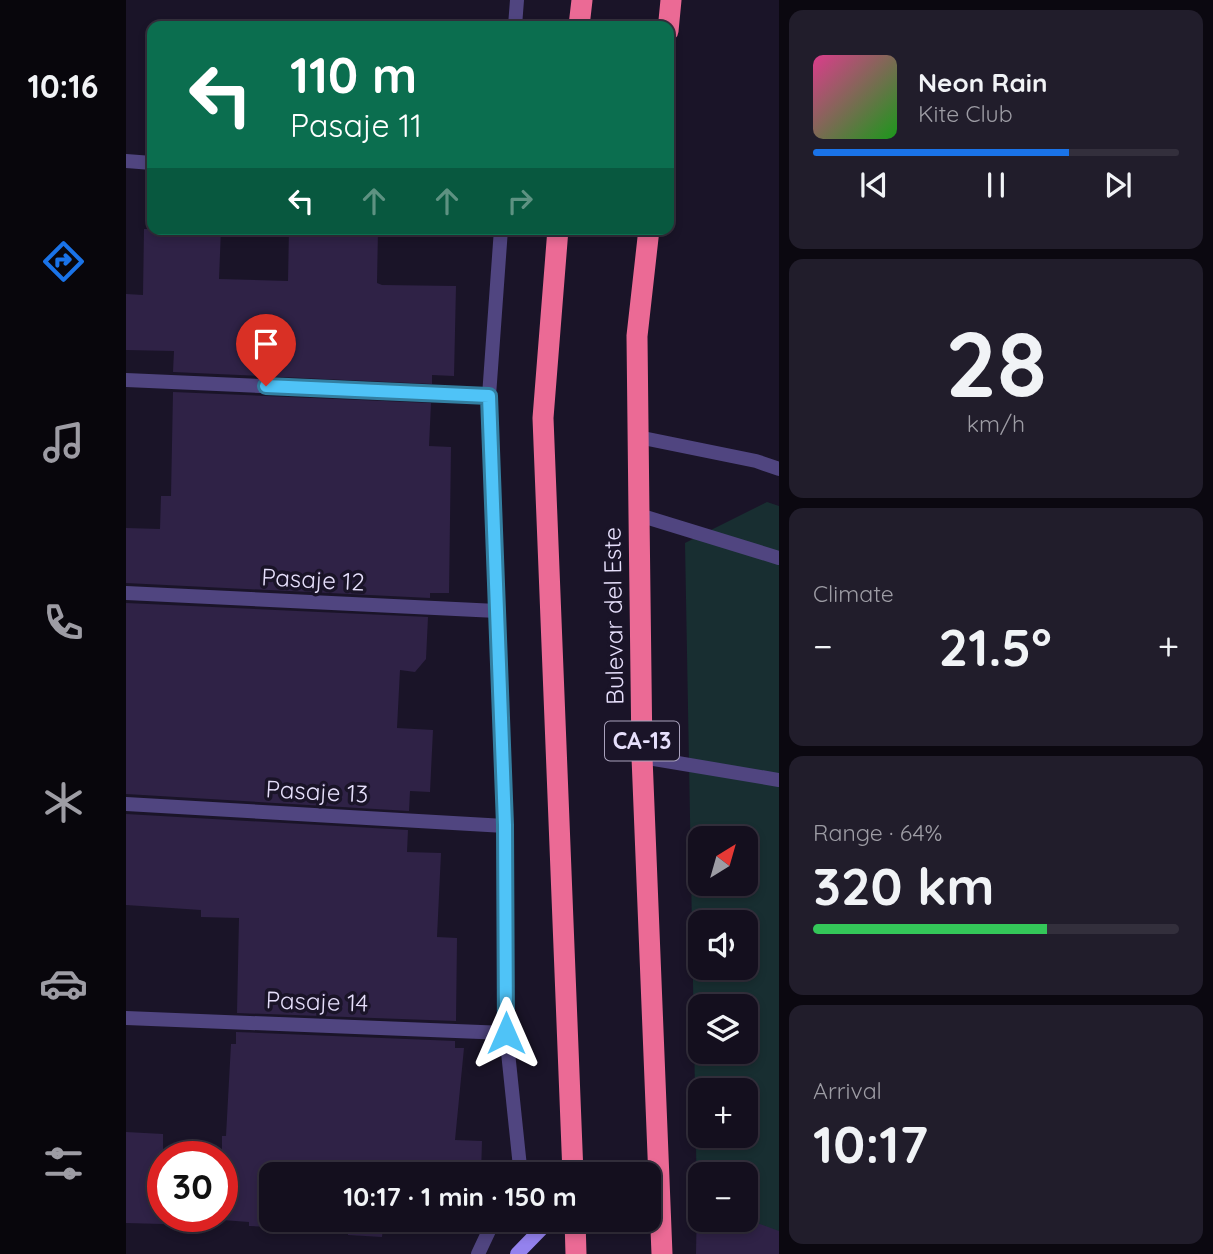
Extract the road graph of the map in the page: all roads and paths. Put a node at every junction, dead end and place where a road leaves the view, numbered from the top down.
1 (517, 0) edge
2 (582, 0) edge
3 (671, 0) edge
4 (515, 21) edge
5 (580, 21) edge
6 (669, 21) edge
7 (126, 162) edge
8 (147, 163) edge
9 (501, 235) edge
10 (558, 235) edge
11 (648, 235) edge
12 (126, 380) edge
13 (489, 396) junction
14 (638, 437) junction
15 (779, 469) edge
16 (639, 516) junction
17 (779, 558) edge
18 (126, 593) edge
19 (497, 611) junction
20 (642, 757) junction
21 (779, 780) edge
22 (126, 804) edge
23 (505, 825) junction
24 (126, 1017) edge
25 (506, 1033) junction
26 (519, 1162) edge
27 (573, 1162) edge
28 (488, 1232) edge
29 (538, 1232) edge
30 (575, 1232) edge
31 (478, 1254) edge
32 (517, 1254) edge
33 (576, 1254) edge
34 (662, 1254) edge

1 - 4 street
2 - 5 highway
3 - 6 highway
7 - 8 street
9 - 13 street
10 - 27 highway
11 - 14 highway, Bulevar del Este / CA-13
12 - 13 street
13 - 19 street
14 - 15 street
14 - 16 highway, Bulevar del Este / CA-13
16 - 17 street
16 - 20 highway, Bulevar del Este / CA-13
18 - 19 street, Pasaje 12
19 - 23 street
20 - 21 street
20 - 34 highway, Bulevar del Este / CA-13
22 - 23 street, Pasaje 13
23 - 25 street
24 - 25 street, Pasaje 14
25 - 26 street
28 - 31 street
29 - 32 street
30 - 33 highway

